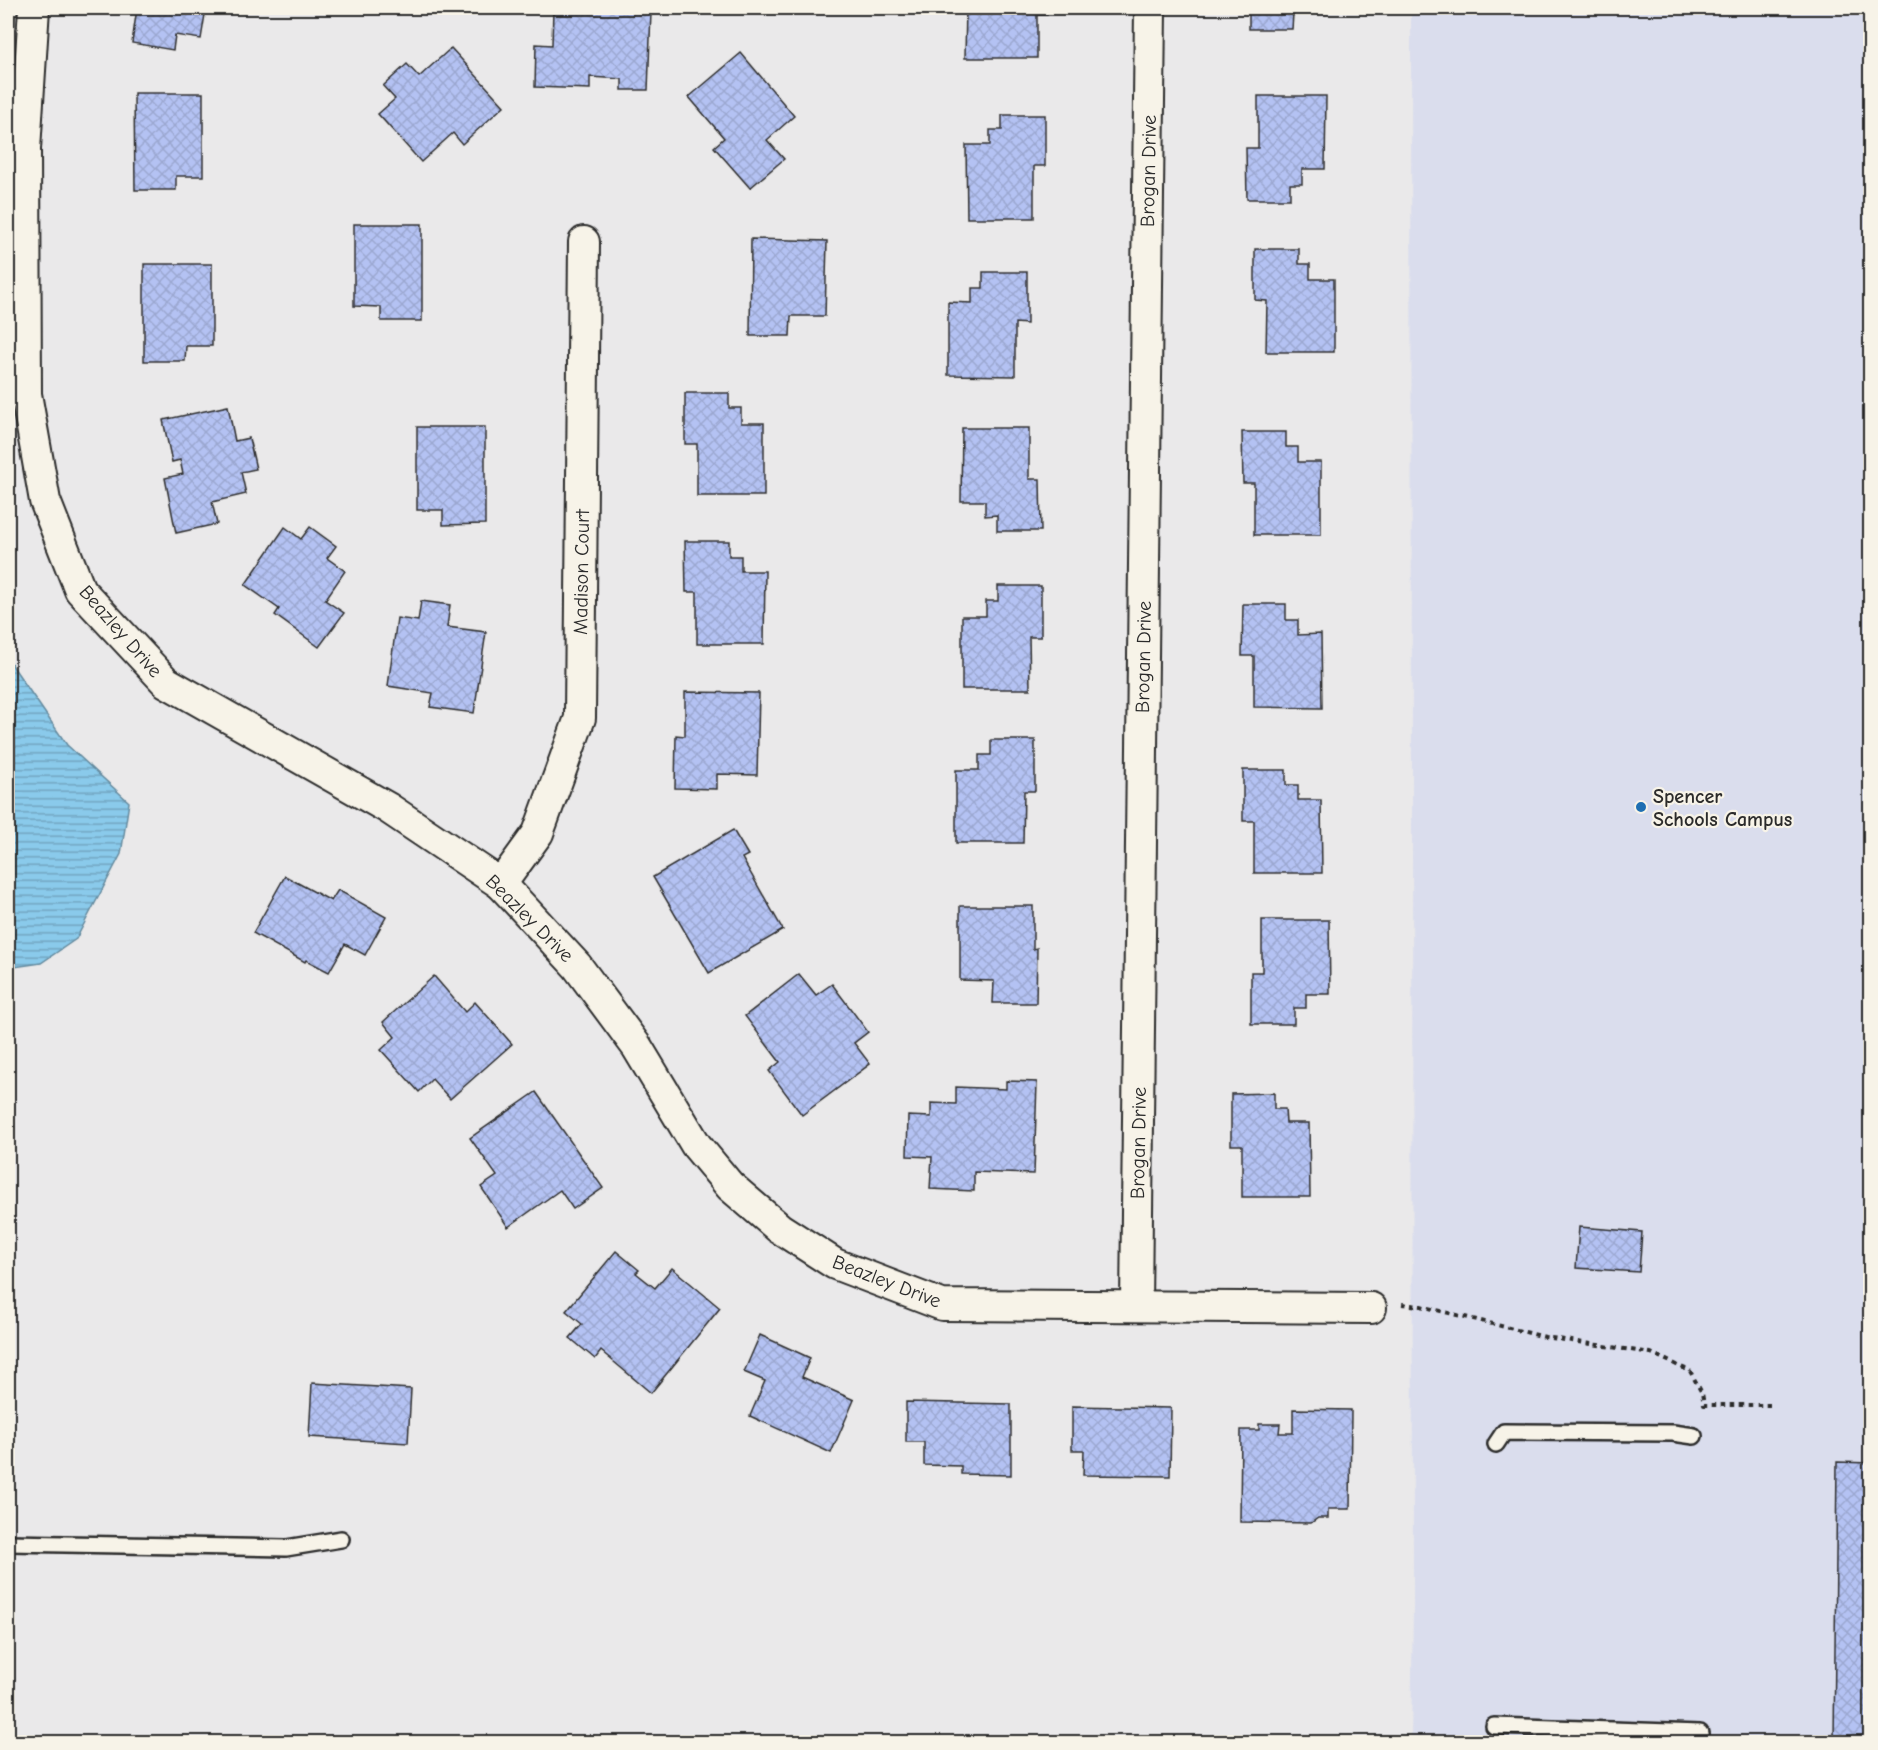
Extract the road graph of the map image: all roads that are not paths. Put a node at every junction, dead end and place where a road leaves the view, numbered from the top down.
1 (34, 8) edge
2 (1150, 8) edge
3 (16, 149) edge
4 (584, 242) dead end
5 (501, 884) junction
6 (1136, 1306) junction
7 (1371, 1308) road end
8 (1694, 1436) dead end
9 (1496, 1444) dead end
10 (341, 1539) dead end
11 (8, 1543) edge
12 (1494, 1726) dead end
13 (1700, 1743) edge

1 - 3 street
2 - 6 street, Brogan Drive
3 - 5 street, Beazley Drive
4 - 5 street, Madison Court
5 - 6 street, Beazley Drive
6 - 7 street, Beazley Drive
8 - 9 lane
10 - 11 lane
12 - 13 lane

